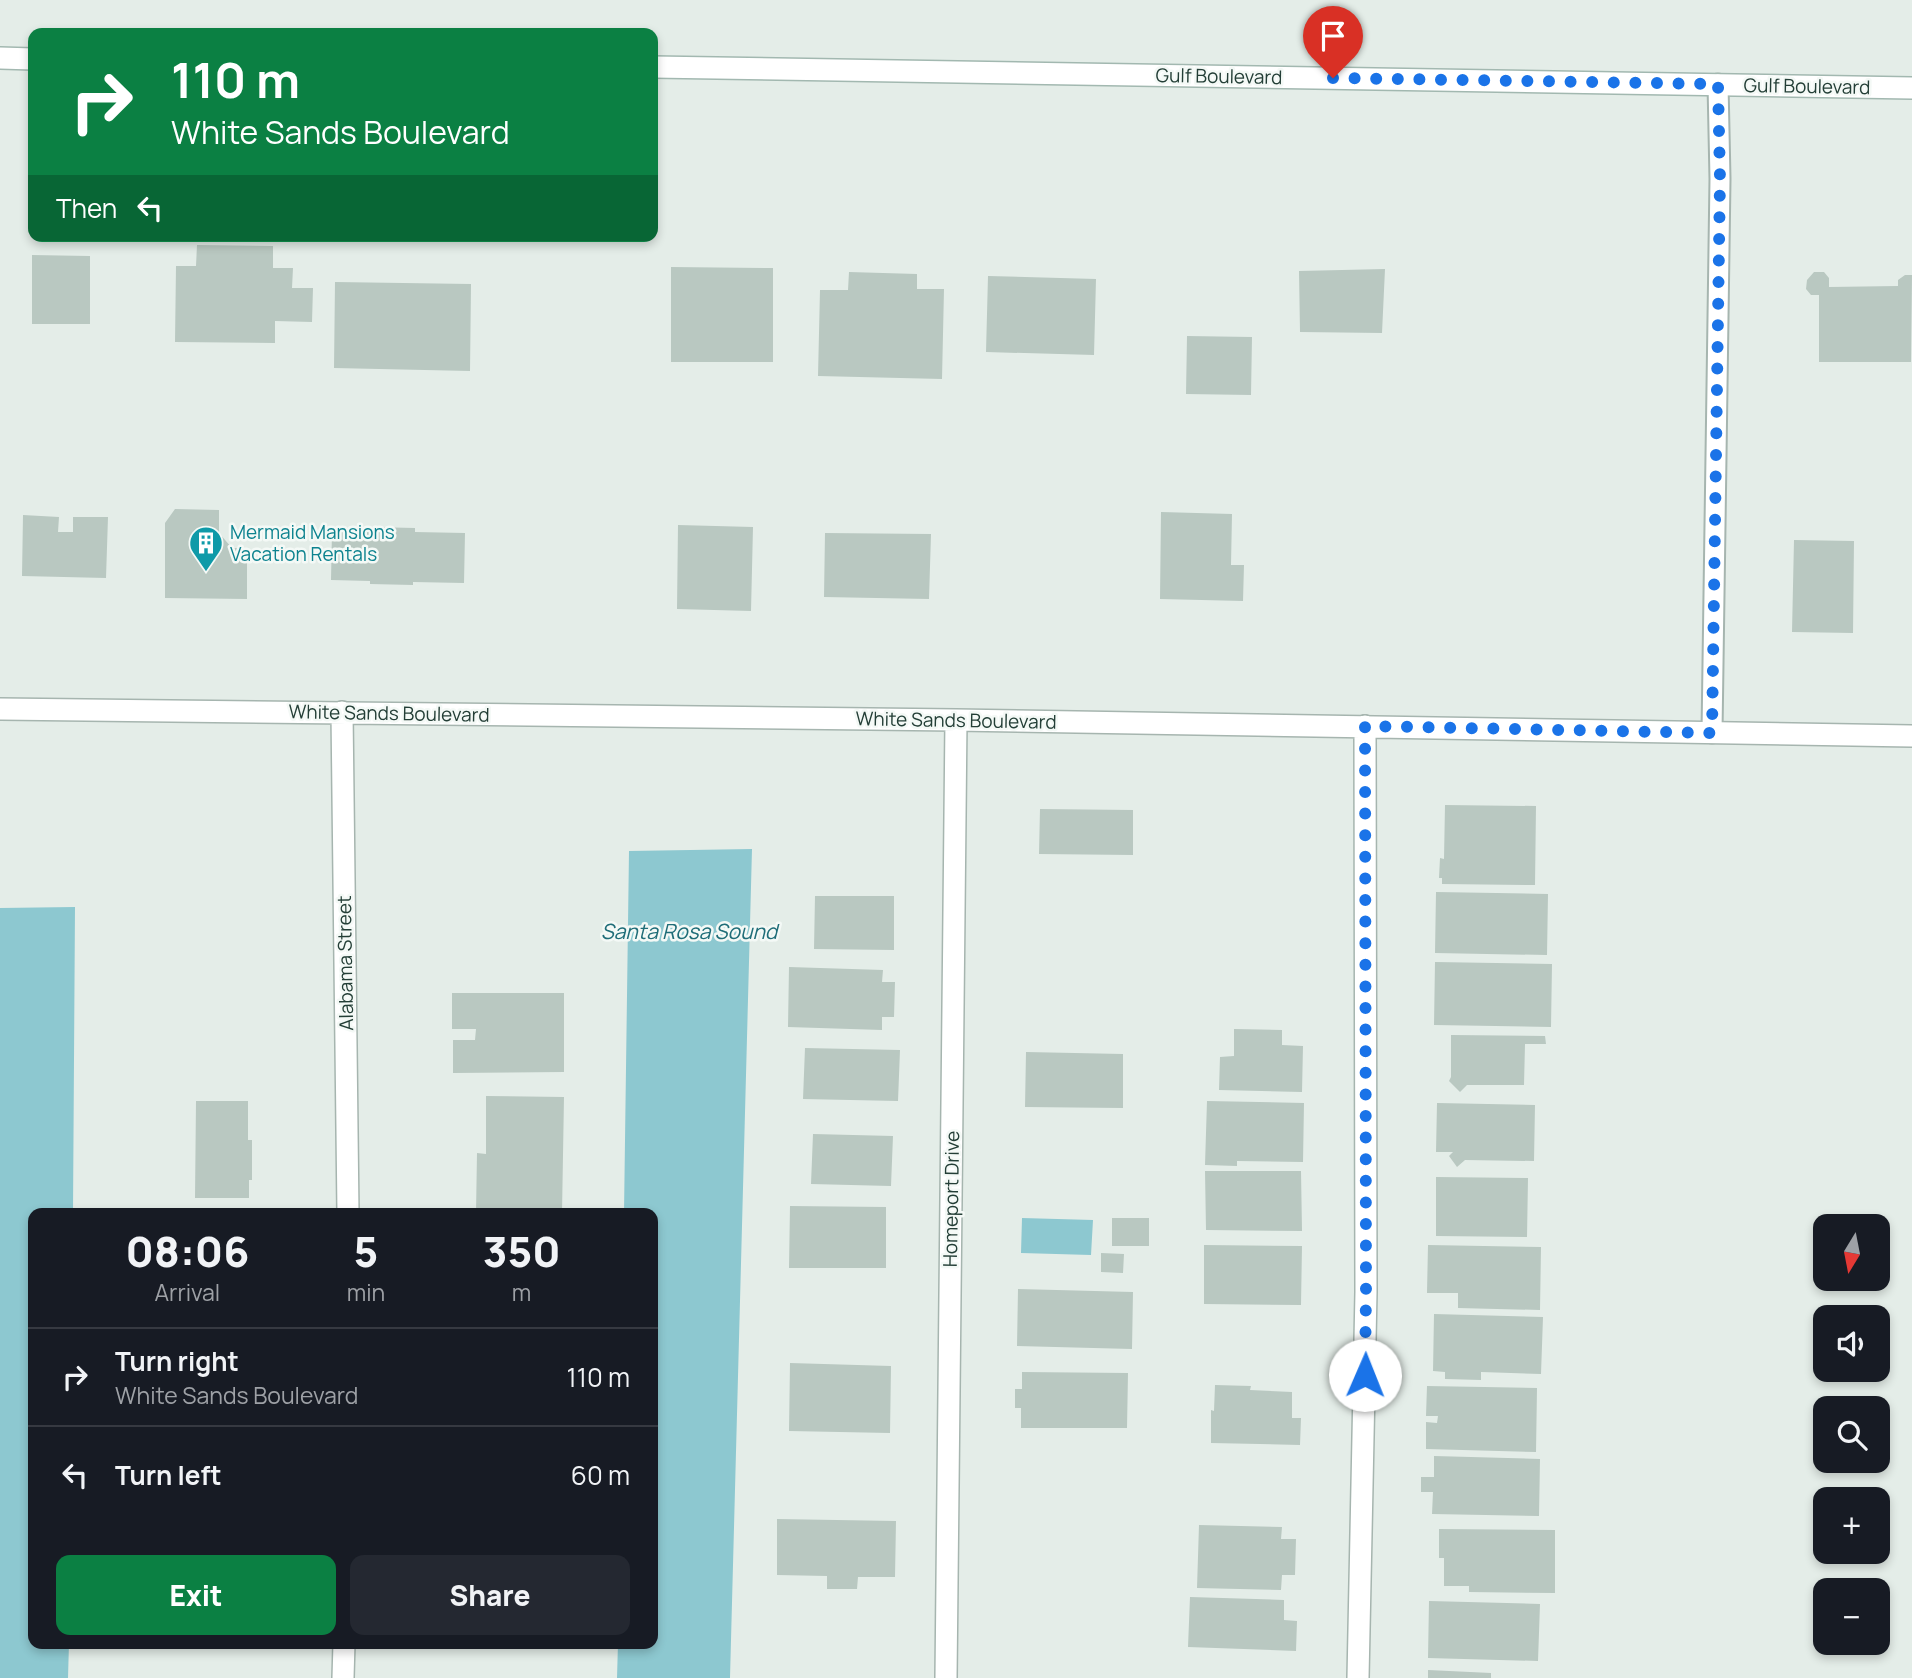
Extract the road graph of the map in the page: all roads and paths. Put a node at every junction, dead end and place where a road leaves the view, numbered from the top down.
1 (0, 58) edge
2 (28, 59) edge
3 (658, 67) edge
4 (1718, 84) junction
5 (1912, 88) edge
6 (0, 709) edge
7 (342, 712) junction
8 (956, 720) junction
9 (1365, 726) junction
10 (1712, 733) junction
11 (1912, 736) edge
12 (348, 1208) edge
13 (344, 1649) edge
14 (343, 1678) edge
15 (946, 1678) edge
16 (1358, 1678) edge

1 - 2 street
3 - 4 street, Gulf Boulevard
4 - 5 street, Gulf Boulevard
4 - 10 lane
6 - 7 street, White Sands Boulevard
7 - 8 street, White Sands Boulevard
7 - 12 street, Alabama Street
8 - 9 street, White Sands Boulevard
8 - 15 street, Homeport Drive
9 - 10 street, White Sands Boulevard
9 - 16 street
10 - 11 street, White Sands Boulevard
13 - 14 street

